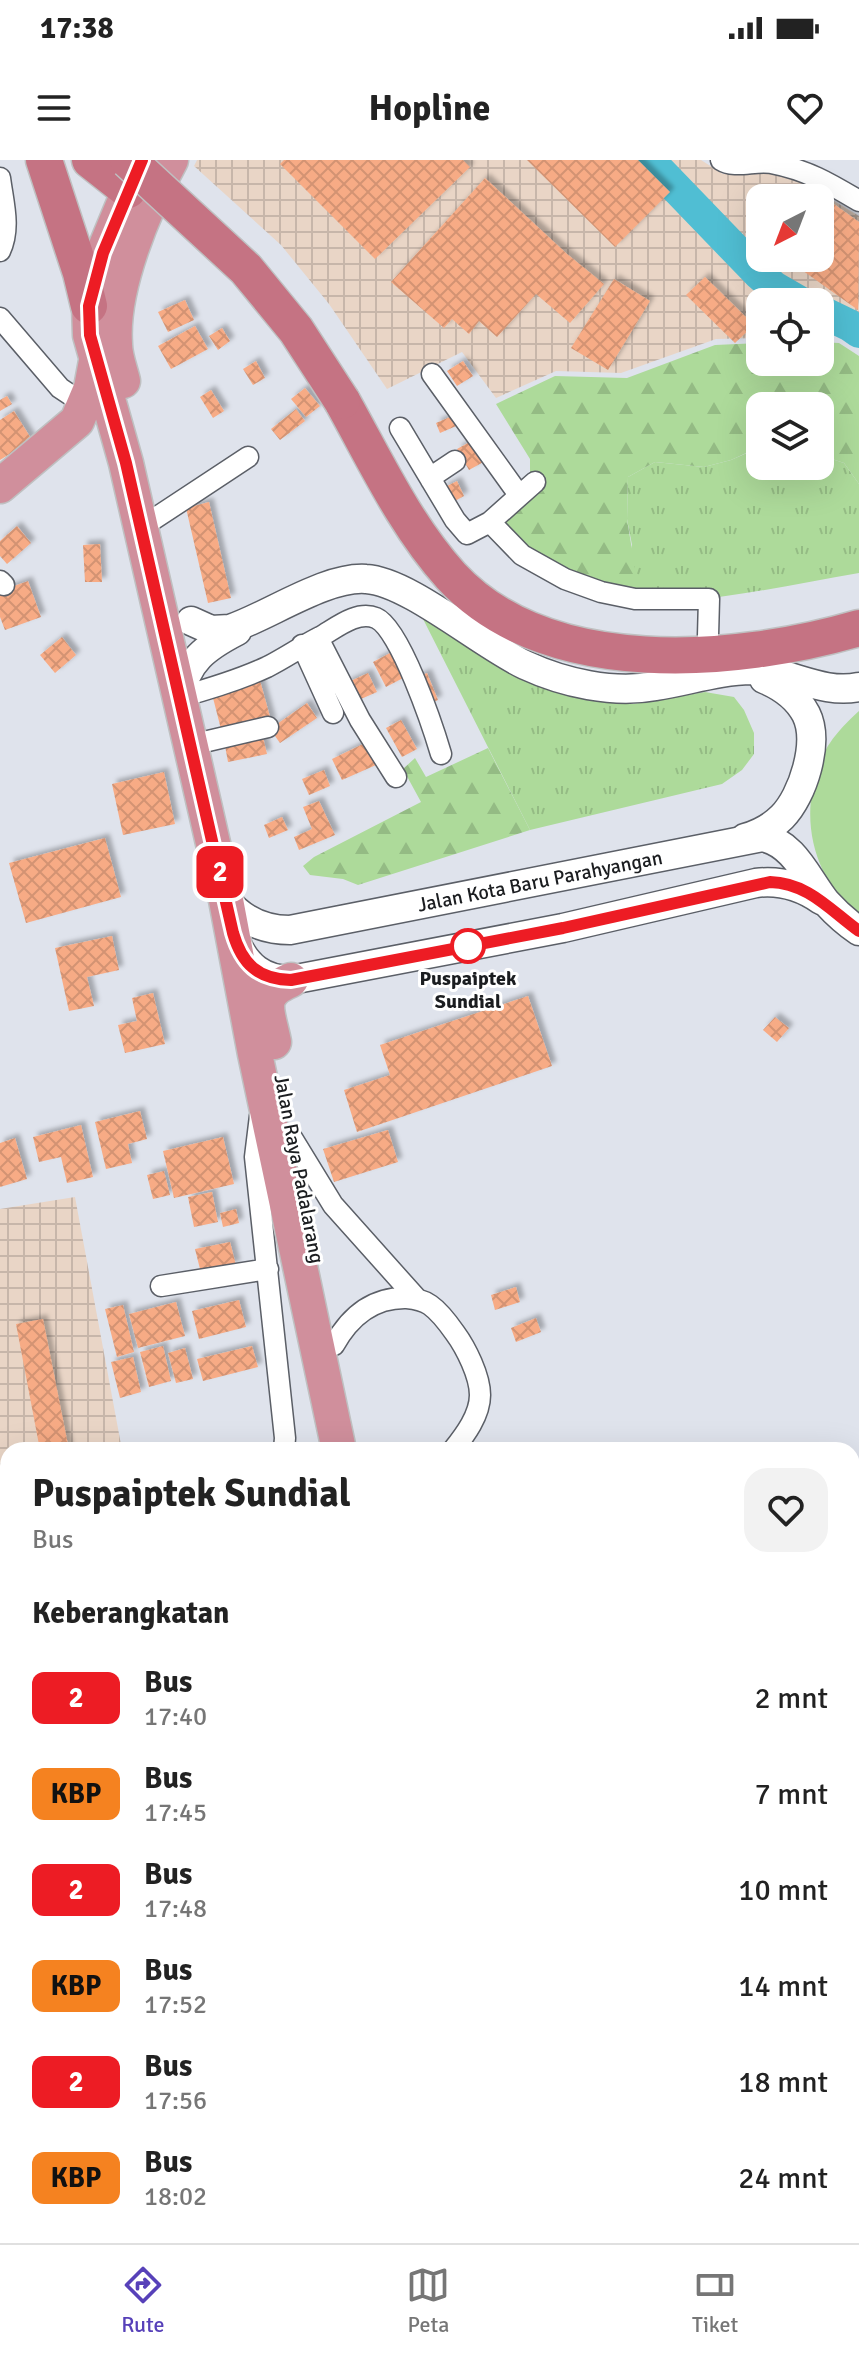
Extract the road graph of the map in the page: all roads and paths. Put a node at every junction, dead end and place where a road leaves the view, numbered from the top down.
1 (44, 160) edge
2 (90, 160) edge
3 (163, 160) edge
4 (171, 160) edge
5 (721, 160) edge
6 (0, 178) edge
7 (137, 178) edge
8 (859, 201) edge
9 (0, 251) edge
10 (89, 306) junction
11 (0, 318) edge
12 (96, 360) junction
13 (432, 374) dead end
14 (350, 395) junction
15 (81, 413) junction
16 (400, 428) dead end
17 (121, 443) junction
18 (248, 457) dead end
19 (455, 461) dead end
20 (431, 480) junction
21 (0, 486) edge
22 (154, 519) junction
23 (490, 522) junction
24 (287, 605) junction
25 (859, 611) edge
26 (191, 621) joint
27 (859, 628) edge
28 (708, 636) junction
29 (310, 642) junction
30 (706, 676) junction
31 (859, 687) edge
32 (180, 697) junction
33 (333, 713) dead end
34 (268, 727) dead end
35 (191, 745) junction
36 (441, 754) dead end
37 (396, 777) dead end
38 (744, 838) junction
39 (226, 900) junction
40 (831, 908) junction
41 (859, 931) edge
42 (233, 933) junction
43 (291, 980) junction
44 (264, 1090) junction
45 (292, 1138) junction
46 (268, 1269) junction
47 (161, 1286) dead end
48 (417, 1299) junction
49 (334, 1345) junction
50 (285, 1442) edge
51 (337, 1442) edge
52 (353, 1442) edge
53 (458, 1442) edge

1 - 10 highway
2 - 7 highway
3 - 14 highway
4 - 7 highway, Jalan Raya Padalarang
5 - 8 street
6 - 9 street
7 - 10 highway, Jalan Raya Padalarang
7 - 14 highway, bridge
7 - 22 highway, Jalan Raya Padalarang
10 - 12 highway, Jalan Raya Padalarang
11 - 15 street
12 - 15 highway
12 - 17 highway, Jalan Raya Padalarang
13 - 23 street
14 - 27 highway
14 - 28 highway
15 - 17 highway
15 - 21 highway
16 - 20 street
17 - 32 highway, Jalan Raya Padalarang
18 - 22 street
19 - 20 street
20 - 23 street
22 - 26 highway, Jalan Raya Padalarang
23 - 28 street
24 - 26 main road
24 - 30 main road
24 - 32 main road
25 - 28 highway
29 - 32 street
29 - 33 street
29 - 36 street
29 - 37 street
30 - 31 main road
30 - 38 main road
32 - 35 highway, Jalan Raya Padalarang
34 - 35 street
35 - 39 highway, Jalan Raya Padalarang
38 - 39 main road, Jalan Kota Baru Parahyangan
38 - 40 main road, Jalan Kota Baru Parahyangan
39 - 42 highway, Jalan Raya Padalarang
40 - 41 main road, Jalan Kota Baru Parahyangan
40 - 43 main road, Jalan Kota Baru Parahyangan
42 - 43 main road, Jalan Raya Padalarang
42 - 44 highway, Jalan Raya Padalarang
43 - 45 highway, Jalan Raya Padalarang
44 - 46 street
44 - 51 highway, Jalan Raya Padalarang
45 - 48 street
45 - 49 highway, Jalan Raya Padalarang
46 - 47 street
46 - 50 street
48 - 49 street
48 - 53 street
49 - 52 highway, Jalan Raya Padalarang

